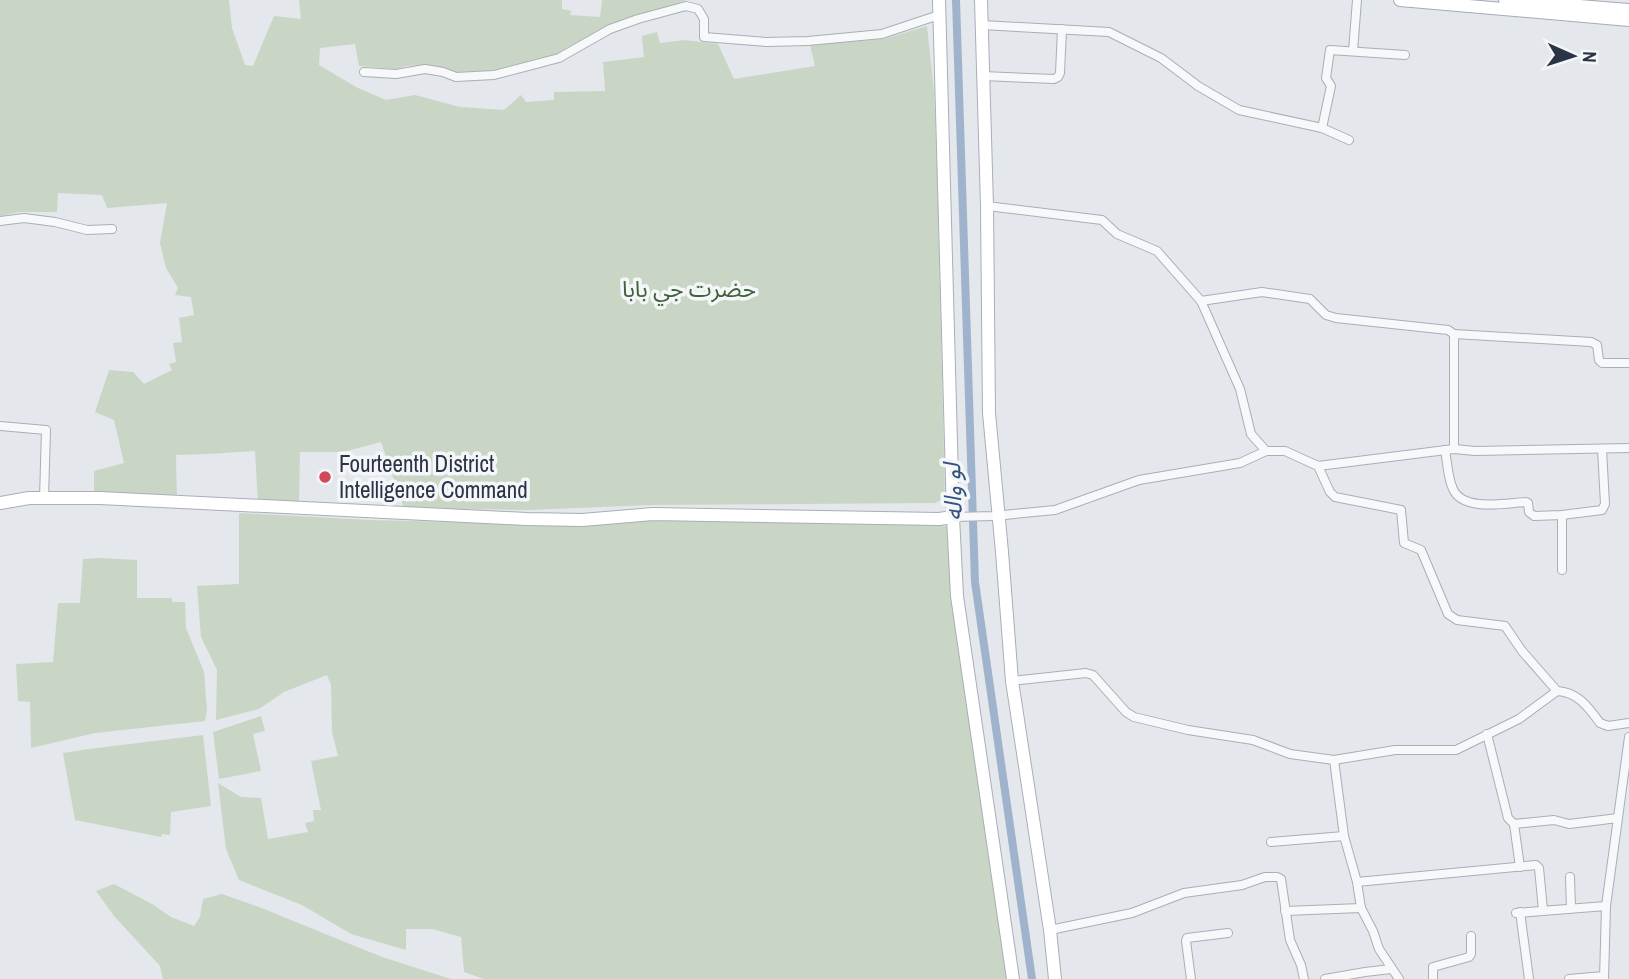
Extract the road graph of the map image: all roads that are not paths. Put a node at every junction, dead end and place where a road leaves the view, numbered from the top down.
1 (939, 0) edge
2 (981, 0) edge
3 (1357, 0) edge
4 (1399, 0) edge
5 (1505, 0) edge
6 (1582, 7) edge
7 (1629, 10) edge
8 (939, 15) junction
9 (1629, 20) edge
10 (982, 26) junction
11 (1062, 29) junction
12 (1353, 51) junction
13 (1405, 55) dead end
14 (364, 72) dead end
15 (983, 76) junction
16 (1322, 128) junction
17 (1349, 140) dead end
18 (987, 206) junction
19 (0, 221) edge
20 (112, 229) dead end
21 (1201, 301) junction
22 (1454, 334) junction
23 (1629, 363) edge
24 (0, 426) edge
25 (1602, 449) junction
26 (1629, 449) edge
27 (1449, 450) junction
28 (1266, 451) junction
29 (1318, 466) junction
30 (44, 498) junction
31 (0, 503) edge
32 (1562, 515) junction
33 (996, 516) junction
34 (957, 517) junction
35 (1562, 570) dead end
36 (1012, 681) junction
37 (1557, 691) junction
38 (1629, 723) edge
39 (1487, 734) junction
40 (1629, 737) edge
41 (1334, 760) junction
42 (1618, 818) junction
43 (1514, 824) junction
44 (1343, 835) junction
45 (1271, 842) dead end
46 (1520, 867) junction
47 (1570, 877) dead end
48 (1357, 882) junction
49 (1606, 906) junction
50 (1361, 908) junction
51 (1571, 908) junction
52 (1543, 910) junction
53 (1285, 911) junction
54 (1050, 929) junction
55 (1228, 933) dead end
56 (1471, 936) dead end
57 (1391, 969) junction
58 (1604, 978) edge
59 (1013, 979) edge
60 (1055, 979) edge
61 (1191, 979) edge
62 (1304, 979) edge
63 (1325, 979) edge
64 (1399, 979) edge
65 (1433, 979) edge
66 (1529, 979) edge
67 (1569, 979) edge

1 - 8 street
2 - 10 street
3 - 12 street
4 - 6 street
5 - 6 street
6 - 7 street
6 - 9 street
8 - 14 street
8 - 34 street
10 - 11 street
10 - 15 street
11 - 15 street
11 - 16 street
12 - 13 street
12 - 16 street
15 - 18 street
16 - 17 street
18 - 21 street
18 - 33 street
19 - 20 street
21 - 22 street
21 - 28 street
22 - 23 street
22 - 27 street
24 - 30 street
25 - 26 street
25 - 27 street
25 - 32 street
27 - 29 street
27 - 32 street
28 - 29 street
28 - 33 street
29 - 37 street
30 - 31 street
30 - 34 street
32 - 35 street
33 - 34 street
33 - 36 street
34 - 59 street
36 - 41 street
36 - 54 street
37 - 38 street
37 - 39 street
39 - 41 street
39 - 43 street
40 - 42 street
41 - 44 street
42 - 43 street
42 - 49 street
43 - 46 street
44 - 45 street
44 - 48 street
46 - 48 street
46 - 52 street
47 - 51 street
48 - 50 street
49 - 51 street
49 - 58 street
50 - 53 street
50 - 57 street
51 - 52 street
52 - 66 street
53 - 54 street
53 - 62 street
54 - 60 street
55 - 61 street
56 - 65 street
57 - 63 street
57 - 64 street
58 - 67 street

